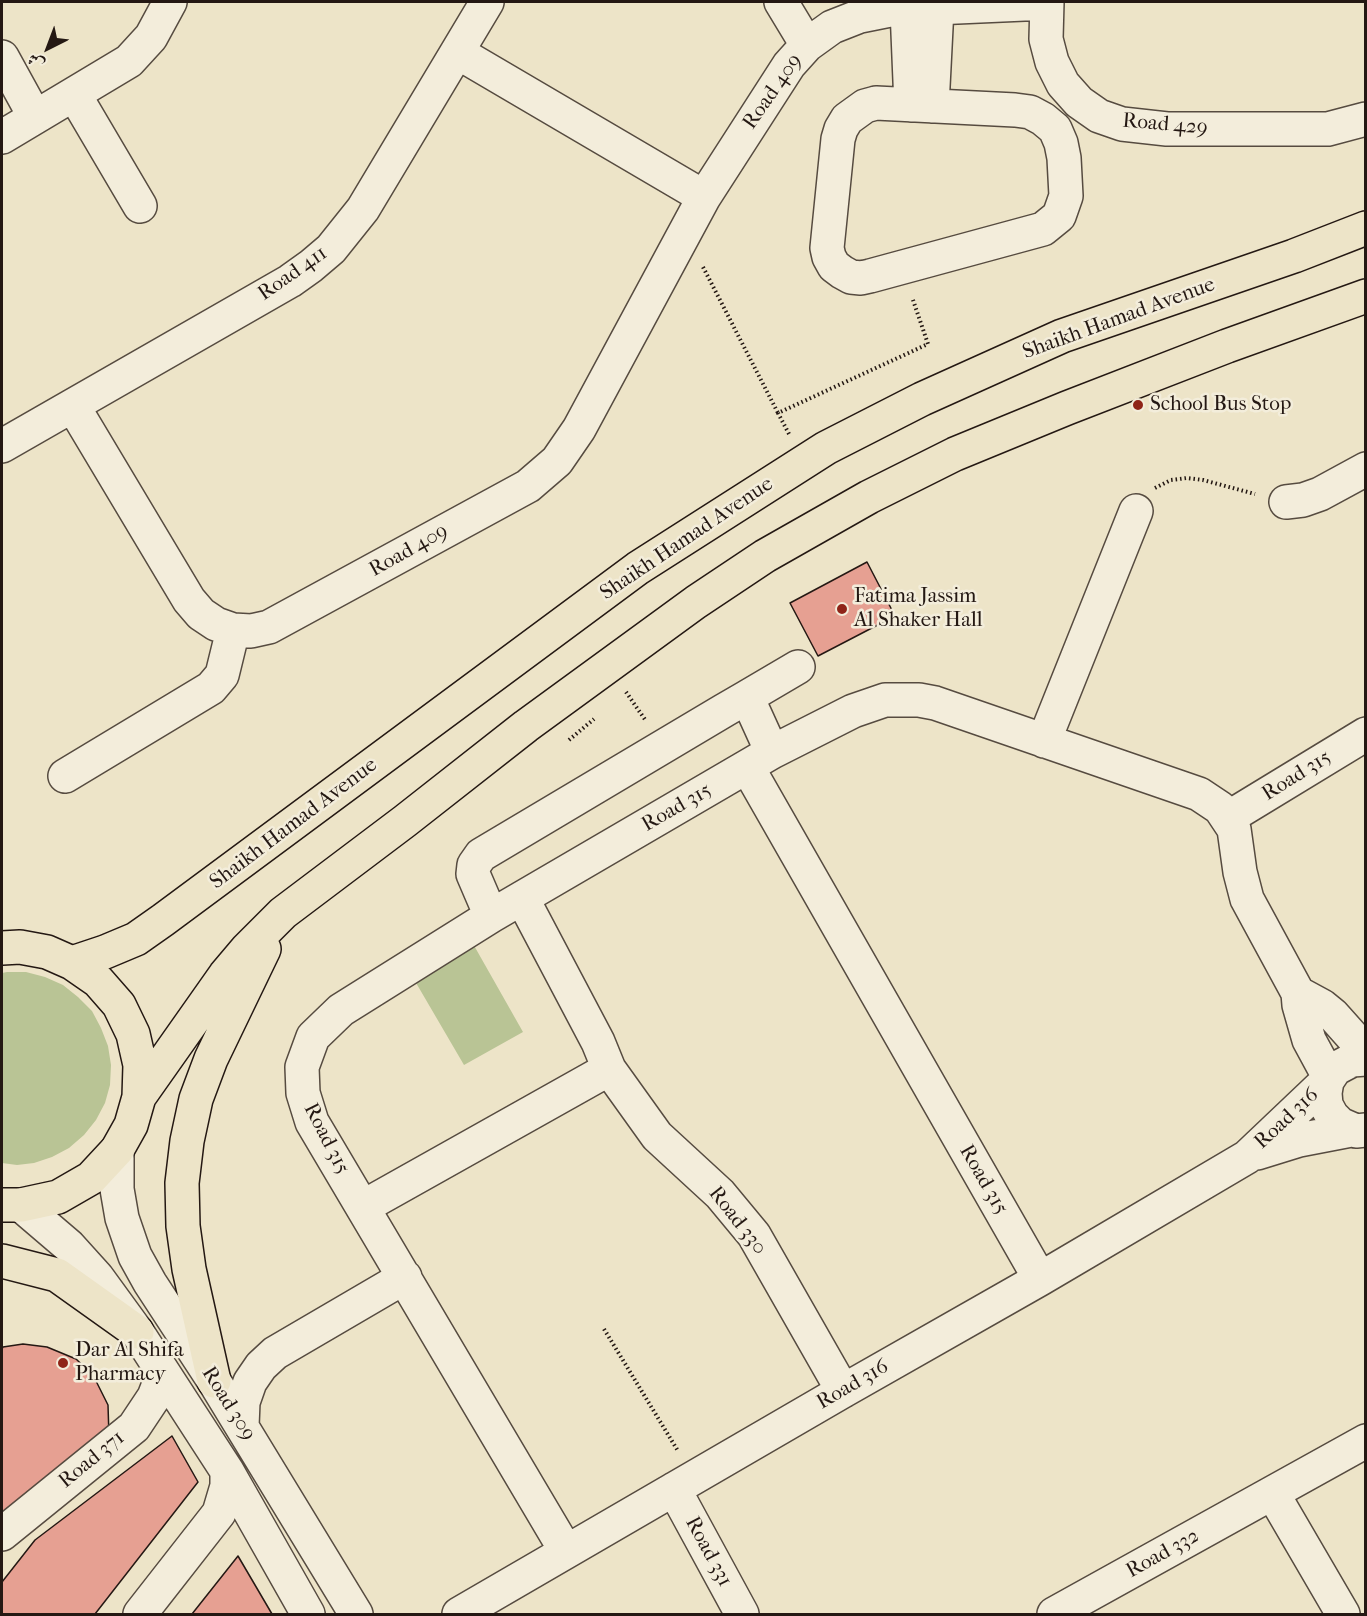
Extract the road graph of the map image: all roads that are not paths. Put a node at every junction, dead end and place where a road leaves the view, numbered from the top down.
1 (170, 2) edge
2 (488, 2) edge
3 (781, 2) edge
4 (1047, 2) edge
5 (922, 8) junction
6 (807, 45) junction
7 (457, 52) junction
8 (2, 57) edge
9 (74, 94) junction
10 (921, 106) junction
11 (34, 117) junction
12 (1365, 119) edge
13 (2, 136) edge
14 (704, 198) junction
15 (141, 206) dead end
16 (1365, 228) edge
17 (1365, 296) edge
18 (73, 406) junction
19 (2, 446) edge
20 (1365, 469) edge
21 (1286, 502) road end
22 (1136, 511) road end
23 (233, 630) junction
24 (798, 667) dead end
25 (747, 697) junction
26 (1365, 734) edge
27 (1044, 741) junction
28 (760, 760) junction
29 (65, 776) dead end
30 (1228, 818) junction
31 (522, 898) junction
32 (283, 913) junction
33 (491, 916) junction
34 (8, 943) edge
35 (72, 963) junction
36 (1298, 993) junction
37 (1365, 1052) edge
38 (1365, 1059) edge
39 (609, 1069) junction
40 (1328, 1079) junction
41 (139, 1097) junction
42 (1360, 1132) edge
43 (117, 1150) junction
44 (1247, 1156) junction
45 (11, 1205) edge
46 (363, 1207) junction
47 (2, 1261) edge
48 (405, 1277) junction
49 (1040, 1279) junction
50 (137, 1332) junction
51 (160, 1370) junction
52 (214, 1381) junction
53 (843, 1391) junction
54 (242, 1426) junction
55 (1365, 1441) edge
56 (227, 1471) junction
57 (684, 1483) junction
58 (1273, 1494) junction
59 (2, 1534) edge
60 (567, 1551) junction
61 (1065, 1612) edge
62 (360, 1613) edge
63 (140, 1614) edge
64 (308, 1614) edge
65 (459, 1614) edge
66 (742, 1614) edge
67 (1343, 1614) edge

1 - 9 street
2 - 7 street, Road 411
3 - 6 street
4 - 5 street, Road 409
4 - 12 street, Road 429
5 - 6 street, Road 409
5 - 10 street
6 - 14 street, Road 409
7 - 14 street
7 - 18 street, Road 411
8 - 11 street
9 - 11 street
9 - 15 street
10 - 10 street
11 - 13 street
14 - 23 street, Road 409
16 - 35 main road, Shaikh Hamad Avenue
17 - 32 main road
18 - 19 street, Road 411
18 - 23 street, Road 409
20 - 21 street
22 - 27 street
23 - 29 street
24 - 25 street
25 - 28 street
25 - 33 street
26 - 30 street, Road 315
27 - 28 street, Road 315
27 - 30 street, Road 315
28 - 31 street, Road 315
28 - 49 street, Road 315
30 - 36 street
31 - 33 street, Road 315
31 - 39 street, Road 330
32 - 41 main road
32 - 52 main road
33 - 46 street, Road 315
34 - 35 main road
35 - 41 main road
36 - 37 street
36 - 40 street
38 - 40 street, Road 316
39 - 46 street
39 - 53 street, Road 330
40 - 42 street
40 - 44 street, Road 316
41 - 43 main road
42 - 44 street, Road 316
43 - 45 main road
43 - 52 street, Road 309
44 - 49 street, Road 316
45 - 50 street, Road 309
46 - 48 street, Road 315
47 - 50 main road
48 - 54 street
48 - 60 street, Road 315
49 - 53 street, Road 316
50 - 51 street, Road 309
51 - 56 street, Road 309
51 - 59 street, Road 371
52 - 54 street, Road 309
53 - 57 street, Road 316
54 - 62 street, Road 309
55 - 58 street, Road 332
56 - 63 street, Road 309
56 - 64 street, Road 309
57 - 60 street, Road 316
57 - 66 street, Road 331
58 - 61 street, Road 332
58 - 67 street
60 - 65 street, Road 316

